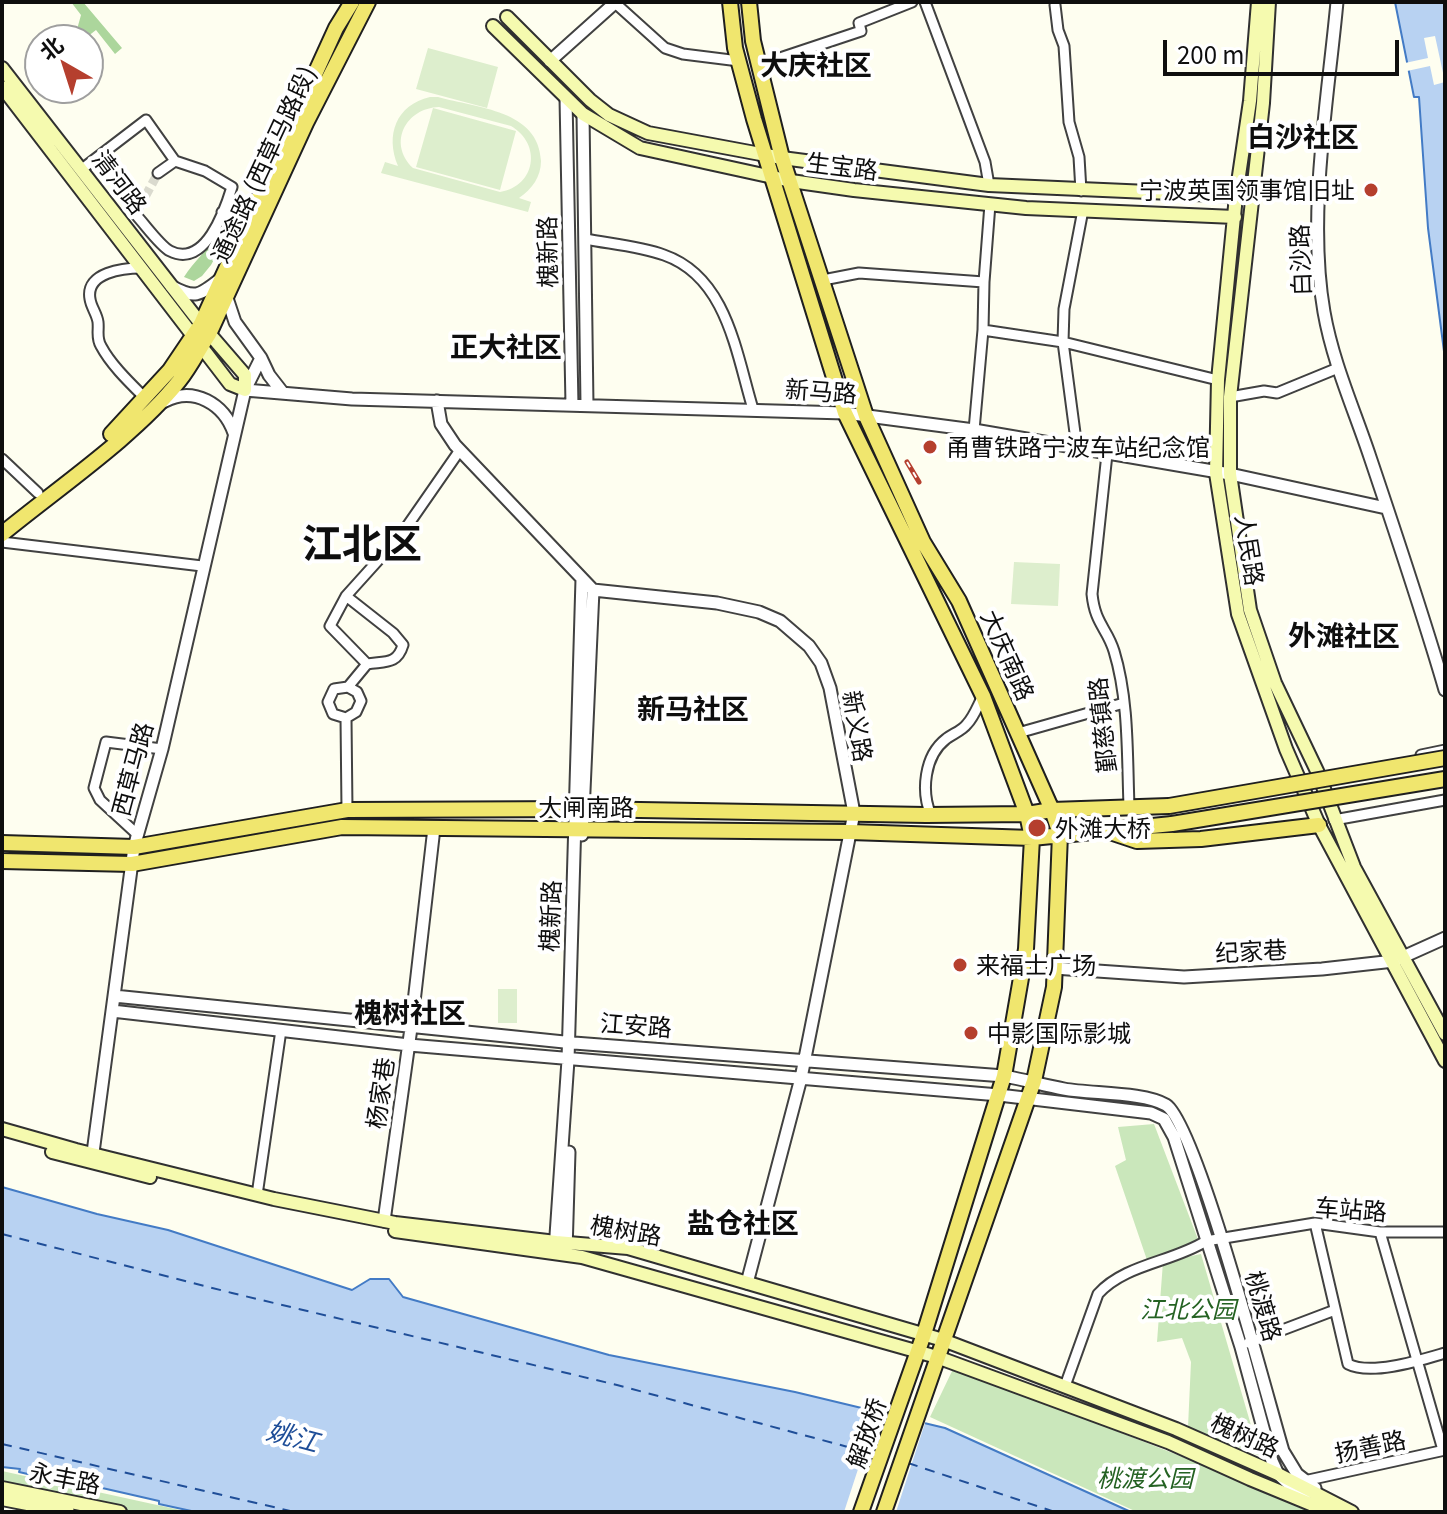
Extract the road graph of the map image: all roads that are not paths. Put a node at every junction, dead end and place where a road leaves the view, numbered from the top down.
1 (352, 2) edge
2 (368, 2) edge
3 (615, 2) edge
4 (730, 2) edge
5 (749, 2) edge
6 (912, 2) edge
7 (925, 2) edge
8 (1258, 2) edge
9 (1269, 2) edge
10 (1337, 2) edge
11 (1055, 5) dead end
12 (507, 17) dead end
13 (493, 26) dead end
14 (550, 61) junction
15 (739, 61) junction
16 (759, 65) junction
17 (3, 69) edge
18 (7, 87) edge
19 (566, 98) junction
20 (583, 114) junction
21 (763, 153) junction
22 (782, 158) junction
23 (175, 161) junction
24 (82, 169) junction
25 (158, 173) tunnel mouth
26 (772, 178) junction
27 (791, 181) junction
28 (989, 185) junction
29 (1081, 191) junction
30 (1320, 193) junction
31 (1252, 194) junction
32 (1236, 196) junction
33 (990, 204) junction
34 (1083, 210) junction
35 (222, 212) junction
36 (1235, 217) junction
37 (246, 221) junction
38 (127, 228) junction
39 (214, 231) junction
40 (585, 239) junction
41 (237, 243) junction
42 (142, 268) junction
43 (223, 277) junction
44 (823, 280) junction
45 (984, 282) junction
46 (170, 285) junction
47 (226, 295) junction
48 (983, 330) junction
49 (201, 335) junction
50 (1063, 342) junction
51 (261, 358) junction
52 (1338, 368) junction
53 (1218, 380) junction
54 (245, 390) junction
55 (283, 393) junction
56 (1230, 397) junction
57 (437, 401) junction
58 (149, 403) junction
59 (572, 405) junction
60 (587, 405) junction
61 (753, 409) junction
62 (845, 413) junction
63 (866, 416) junction
64 (974, 430) junction
65 (234, 433) junction
66 (1077, 448) junction
67 (460, 450) junction
68 (1107, 454) junction
69 (2, 459) edge
70 (1216, 473) junction
71 (1230, 474) junction
72 (38, 493) junction
73 (1386, 508) junction
74 (2, 522) edge
75 (2, 534) edge
76 (2, 542) edge
77 (202, 566) junction
78 (582, 579) junction
79 (593, 590) junction
80 (346, 596) junction
81 (367, 664) junction
82 (348, 687) junction
83 (1445, 690) edge
84 (983, 696) junction
85 (1124, 703) junction
86 (346, 718) junction
87 (1018, 733) junction
88 (162, 749) junction
89 (1445, 750) edge
90 (1445, 758) edge
91 (1319, 776) junction
92 (1298, 777) junction
93 (1445, 779) edge
94 (1445, 800) edge
95 (1129, 806) junction
96 (580, 809) junction
97 (347, 810) junction
98 (1052, 810) junction
99 (1102, 810) junction
100 (854, 813) junction
101 (1027, 814) junction
102 (931, 815) junction
103 (1334, 820) junction
104 (1319, 825) junction
105 (434, 828) junction
106 (579, 829) junction
107 (1102, 830) junction
108 (850, 832) junction
109 (1060, 834) junction
110 (1032, 838) junction
111 (136, 841) junction
112 (2, 843) edge
113 (2, 861) edge
114 (132, 864) junction
115 (1445, 938) edge
116 (1398, 959) junction
117 (1054, 968) junction
118 (114, 996) junction
119 (112, 1011) junction
120 (411, 1028) junction
121 (281, 1030) junction
122 (1445, 1034) edge
123 (571, 1042) junction
124 (409, 1045) junction
125 (571, 1060) junction
126 (805, 1060) junction
127 (1445, 1061) edge
128 (1004, 1076) junction
129 (801, 1078) junction
130 (1034, 1081) junction
131 (999, 1095) junction
132 (1028, 1099) junction
133 (1154, 1100) joint
134 (1151, 1113) joint
135 (2, 1129) edge
136 (2, 1137) edge
137 (92, 1160) junction
138 (257, 1195) junction
139 (384, 1221) junction
140 (1315, 1223) junction
141 (1380, 1232) junction
142 (1444, 1235) edge
143 (1222, 1238) junction
144 (1206, 1241) junction
145 (560, 1249) junction
146 (747, 1283) junction
147 (1335, 1310) junction
148 (924, 1334) junction
149 (943, 1340) junction
150 (1246, 1344) junction
151 (918, 1352) junction
152 (1445, 1353) edge
153 (937, 1357) junction
154 (1417, 1361) junction
155 (1065, 1386) junction
156 (1444, 1450) edge
157 (1278, 1474) junction
158 (1304, 1481) junction
159 (2, 1488) edge
160 (2, 1499) edge
161 (1306, 1500) junction
162 (64, 1512) edge
163 (120, 1512) edge
164 (861, 1512) edge
165 (884, 1512) edge
166 (1330, 1512) edge
167 (1351, 1512) edge

1 - 37 main road, 通途路 (西草马路段)
2 - 47 main road, 通途路 (西草马路段)
3 - 14 street
3 - 15 street
4 - 15 main road, 大庆南路
5 - 16 main road, 大庆南路
6 - 16 street
7 - 28 street
8 - 32 main road, 人民路
9 - 31 main road, 人民路
10 - 30 street, 白沙路
11 - 29 street
12 - 14 main road, 生宝路
13 - 19 main road, 生宝路
14 - 21 main road, 生宝路
15 - 21 main road, 大庆南路
16 - 22 main road, 大庆南路
17 - 18 main road, 清河路
18 - 24 main road, 清河路
18 - 42 main road, 清河路
19 - 20 main road, 生宝路
19 - 59 street, 槐新路
20 - 26 main road, 生宝路
20 - 40 street, 槐新路
21 - 22 main road, 生宝路
21 - 26 main road, 大庆南路
22 - 27 main road, 大庆南路
22 - 28 main road, 生宝路
23 - 24 street
23 - 25 street
23 - 35 street
24 - 38 main road, 清河路
26 - 27 main road, 生宝路
26 - 62 main road, 大庆南路
27 - 33 main road, 生宝路
27 - 44 main road, 大庆南路
28 - 29 main road, 生宝路
29 - 32 main road, 生宝路
30 - 31 street
30 - 52 street, 白沙路
31 - 32 main road, 生宝路
31 - 56 main road, 人民路
32 - 36 main road, 人民路
33 - 34 main road, 生宝路
33 - 45 street
34 - 36 main road, 生宝路
34 - 50 street
35 - 37 street
35 - 39 street
36 - 53 main road, 人民路
37 - 41 main road, 通途路 (西草马路段)
38 - 39 street
38 - 46 main road, 清河路
39 - 41 street
40 - 60 street, 槐新路
40 - 61 street
41 - 43 main road, 通途路 (西草马路段)
42 - 49 main road, 清河路
42 - 58 street
43 - 46 street
43 - 49 main road, 通途路 (西草马路段)
44 - 45 street
44 - 63 main road, 大庆南路
45 - 48 street
46 - 49 main road, 清河路
47 - 49 main road, 通途路 (西草马路段)
47 - 51 street
48 - 50 street
48 - 64 street
49 - 54 main road
49 - 58 main road
50 - 53 street
50 - 66 street
51 - 54 street, 西草马路
51 - 55 street
52 - 56 street
52 - 73 street, 白沙路
53 - 70 main road, 人民路
54 - 55 street, 新马路
54 - 65 street, 西草马路
55 - 57 street, 新马路
56 - 71 main road, 人民路
57 - 59 street, 新马路
57 - 67 street
58 - 65 street
58 - 72 main road
58 - 75 main road
59 - 60 street, 新马路
60 - 61 street, 新马路
61 - 62 street, 新马路
62 - 63 street, 新马路
62 - 84 main road, 大庆南路
63 - 64 street, 新马路
63 - 87 main road, 大庆南路
64 - 66 street, 新马路
65 - 77 street, 西草马路
66 - 68 street, 新马路
67 - 78 street
67 - 80 street
68 - 70 street, 新马路
68 - 85 street, 鄞慈镇路
69 - 72 street
70 - 71 street, 新马路
70 - 92 main road, 人民路
71 - 73 street, 新马路
71 - 91 main road, 人民路
72 - 74 main road
73 - 83 street, 白沙路
76 - 77 street
77 - 88 street, 西草马路
78 - 79 street
78 - 96 street, 槐新路
79 - 96 street, 槐新路
79 - 100 street, 新义路
80 - 81 street
80 - 81 street
81 - 82 street
82 - 86 street
82 - 86 street
84 - 101 main road, 大庆南路
84 - 102 street
85 - 87 street
85 - 95 street, 鄞慈镇路
86 - 97 street
87 - 98 main road, 大庆南路
88 - 111 street, 西草马路
88 - 111 street
89 - 91 street
90 - 99 main road, 大闸南路, bridge
91 - 103 main road, 人民路
92 - 95 main road
92 - 104 main road, 人民路
93 - 107 main road, 大闸南路, bridge
94 - 103 street
95 - 99 main road
96 - 97 main road, 大闸南路
96 - 100 main road, 大闸南路
96 - 106 street, 槐新路
97 - 111 main road, 大闸南路
98 - 99 main road, 大闸南路
98 - 101 main road, 大闸南路
98 - 109 main road, 大庆南路
100 - 102 main road, 大闸南路
100 - 108 street, 新义路
101 - 102 main road, 大闸南路
101 - 110 main road, 大庆南路
103 - 116 main road, 人民路
104 - 107 main road
104 - 116 main road, 人民路
105 - 106 main road, 大闸南路
105 - 114 main road, 大闸南路
105 - 120 street, 杨家巷
106 - 108 main road, 大闸南路
106 - 123 street, 槐新路
107 - 109 main road, 大闸南路
108 - 110 main road, 大闸南路
108 - 126 street, 新义路
109 - 110 main road, 大闸南路
109 - 117 main road, 大庆南路
110 - 128 main road, 大庆南路
111 - 112 main road, 大闸南路
111 - 114 street, 西草马路
113 - 114 main road, 大闸南路
114 - 118 street, 西草马路
115 - 116 street, 纪家巷
116 - 117 street, 纪家巷
116 - 122 main road, 人民路
116 - 127 main road, 人民路
117 - 130 main road, 大庆南路
118 - 119 street, 西草马路
118 - 120 street, 江安路
119 - 121 street, 江安路
119 - 137 street, 西草马路
120 - 123 street, 江安路
120 - 124 street, 杨家巷
121 - 124 street, 江安路
121 - 138 street
123 - 125 street, 槐新路
123 - 126 street, 江安路
124 - 125 street, 江安路
124 - 139 street, 杨家巷
125 - 129 street, 江安路
125 - 145 street, 槐新路
126 - 128 street, 江安路
126 - 129 street, 新义路
128 - 130 street, 江安路
128 - 131 main road, 大庆南路
129 - 131 street, 江安路
129 - 146 street, 新义路
130 - 132 main road, 大庆南路
130 - 133 street, 江安路
131 - 132 street, 江安路
131 - 148 main road, 大庆南路
132 - 134 street, 江安路
132 - 149 main road, 大庆南路
133 - 143 street, 桃渡路
134 - 144 street, 桃渡路
135 - 137 main road, 槐树路
136 - 137 main road, 槐树路
137 - 138 main road, 槐树路
137 - 145 main road, 槐树路
138 - 139 main road, 槐树路
139 - 145 main road, 槐树路
140 - 141 street, 车站路
140 - 143 street, 车站路
140 - 147 street
141 - 142 street, 车站路
141 - 154 street
143 - 144 street, 车站路
143 - 150 street, 桃渡路
144 - 150 street, 桃渡路
144 - 155 street, 车站路
145 - 146 main road, 槐树路
145 - 151 main road, 槐树路
146 - 148 main road, 槐树路
147 - 150 street
147 - 154 street
148 - 149 main road, 槐树路
148 - 151 main road, 大庆南路
149 - 153 main road, 大庆南路
149 - 155 main road, 槐树路
150 - 157 street, 桃渡路
150 - 158 street, 桃渡路
151 - 153 main road, 槐树路
151 - 164 main road, 解放桥
152 - 154 street
153 - 161 main road, 槐树路
153 - 165 main road, 解放桥
154 - 156 street
155 - 157 main road, 槐树路
156 - 158 street, 扬善路
157 - 161 street, 桃渡路
157 - 167 main road, 槐树路
158 - 167 street, 桃渡路
159 - 163 main road, 永丰路
160 - 162 main road, 永丰路
161 - 166 main road, 槐树路

